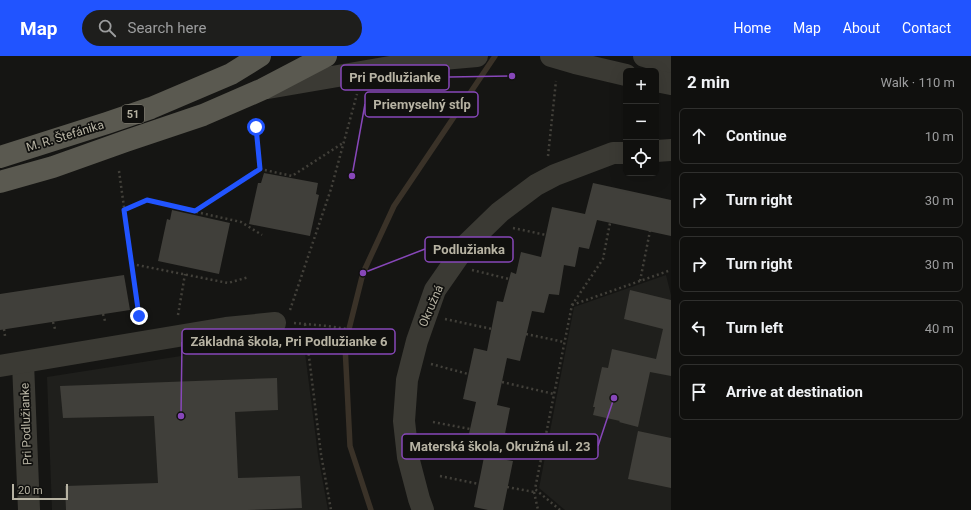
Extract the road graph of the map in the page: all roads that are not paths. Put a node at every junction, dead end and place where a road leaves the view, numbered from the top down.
1 (260, 56) edge
2 (326, 56) edge
3 (476, 56) edge
4 (551, 56) edge
5 (611, 56) edge
6 (644, 56) edge
7 (428, 58) edge
8 (671, 64) edge
9 (623, 70) edge
10 (623, 73) edge
11 (659, 82) edge
12 (671, 84) edge
13 (263, 89) junction
14 (671, 150) edge
15 (659, 151) edge
16 (623, 153) edge
17 (0, 156) edge
18 (0, 182) edge
19 (286, 317) road end
20 (23, 363) junction
21 (0, 366) edge
22 (29, 510) edge
23 (424, 510) edge

1 - 17 main road, M. R. Štefánika / 51
2 - 13 main road, M. R. Štefánika / 51
3 - 7 street, M. R. Štefánika
4 - 10 street
5 - 9 street
6 - 8 street
7 - 13 street, M. R. Štefánika
11 - 12 street
13 - 18 main road, M. R. Štefánika / 51
14 - 15 street
16 - 23 street, Okružná
19 - 20 street
20 - 21 street
20 - 22 street, Pri Podlužianke

